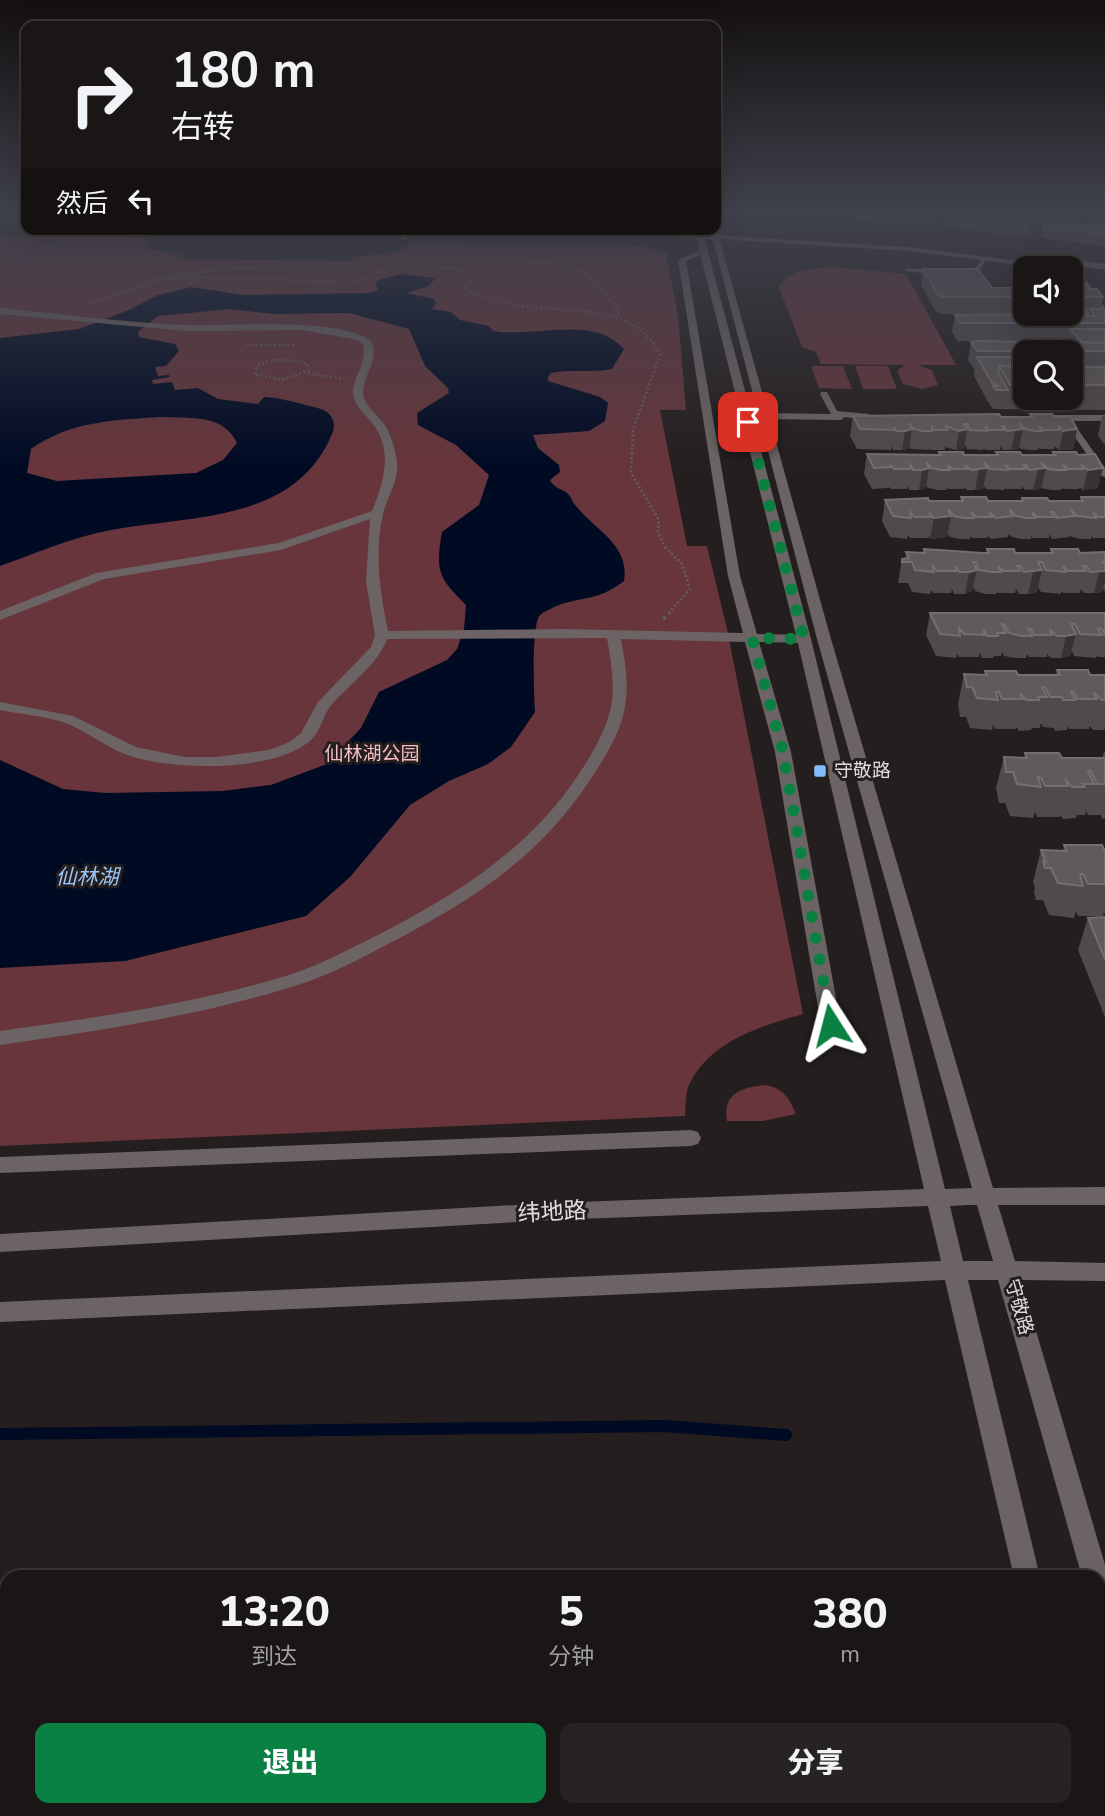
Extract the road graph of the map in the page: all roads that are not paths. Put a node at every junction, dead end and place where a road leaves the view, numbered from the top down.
1 (688, 297) edge
2 (716, 297) edge
3 (727, 297) edge
4 (1092, 297) edge
5 (0, 311) edge
6 (1105, 313) edge
7 (824, 394) dead end
8 (764, 416) junction
9 (846, 417) junction
10 (882, 417) edge
11 (1049, 418) edge
12 (1105, 418) edge
13 (1074, 430) edge
14 (1105, 474) edge
15 (377, 513) junction
16 (0, 616) edge
17 (382, 635) junction
18 (613, 635) junction
19 (752, 638) junction
20 (804, 639) junction
21 (0, 706) edge
22 (831, 1025) dead end
23 (0, 1038) edge
24 (691, 1138) dead end
25 (0, 1165) edge
26 (935, 1196) junction
27 (988, 1196) junction
28 (1105, 1196) edge
29 (0, 1243) edge
30 (953, 1270) junction
31 (1009, 1271) junction
32 (1105, 1272) edge
33 (0, 1312) edge
34 (1025, 1570) edge
35 (1093, 1570) edge

1 - 19 street
2 - 20 street
3 - 8 street, 守敬路
4 - 6 lane
5 - 15 street
7 - 9 lane
8 - 9 lane
8 - 27 street, 守敬路
9 - 10 lane
11 - 12 lane
13 - 14 lane
15 - 16 street
15 - 17 street
17 - 18 street
17 - 21 street
18 - 19 street
18 - 23 street
19 - 20 street
19 - 22 street
20 - 26 street
24 - 25 street
26 - 27 street, 纬地路
26 - 29 street, 纬地路
26 - 30 street
27 - 28 street, 纬地路
27 - 31 street, 守敬路
30 - 31 street
30 - 33 street
30 - 34 street
31 - 32 street
31 - 35 street, 守敬路

